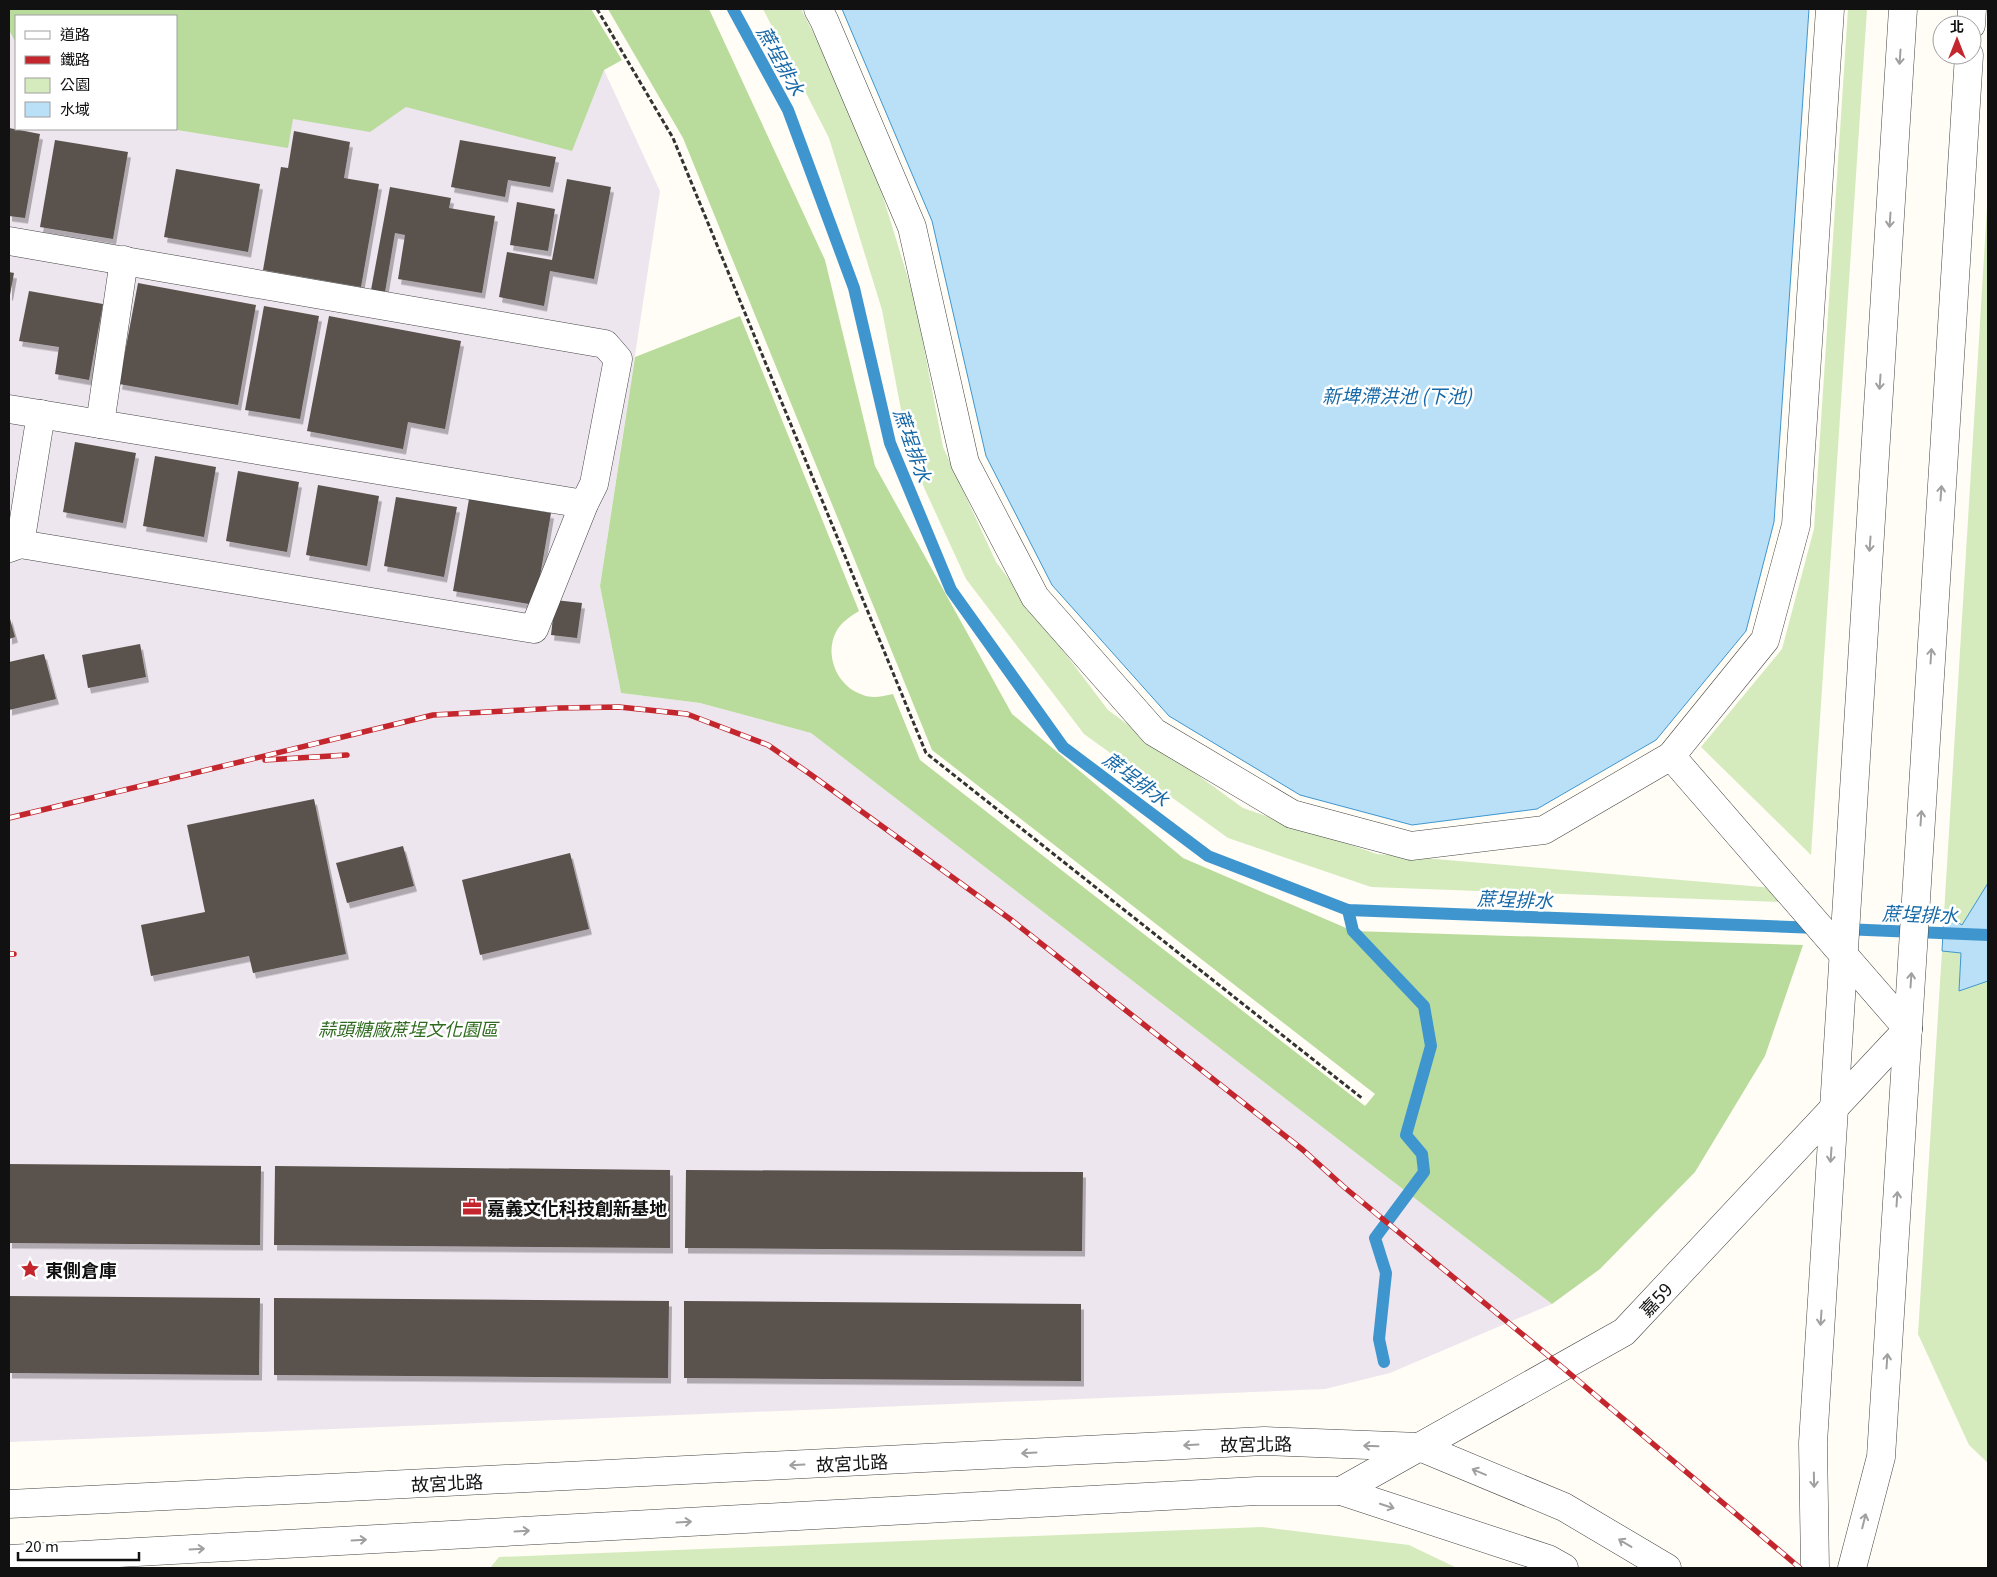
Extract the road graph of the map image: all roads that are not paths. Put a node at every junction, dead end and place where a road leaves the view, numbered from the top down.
1 (818, 9) edge
2 (1830, 9) edge
3 (1904, 9) edge
4 (1968, 65) edge
5 (9, 241) edge
6 (124, 260) junction
7 (9, 409) edge
8 (41, 414) junction
9 (100, 424) junction
10 (584, 504) junction
11 (14, 546) edge
12 (1671, 756) junction
13 (1844, 955) junction
14 (1908, 1029) junction
15 (1834, 1107) junction
16 (1420, 1448) junction
17 (1341, 1491) junction
18 (9, 1504) edge
19 (9, 1559) edge
20 (1564, 1568) edge
21 (1667, 1568) edge
22 (1815, 1568) edge
23 (1852, 1568) edge

1 - 12 street
2 - 12 street
3 -> 13 street
14 -> 4 street
5 - 6 street
6 - 9 street
6 - 10 street
7 - 8 street
8 - 9 street
8 - 11 street
9 - 10 street
10 - 11 street
12 - 13 street
13 - 14 street
13 - 15 street
14 - 15 street, 嘉59
23 -> 14 street
15 - 16 street, 嘉59
15 -> 22 street
16 - 17 street, 嘉59
16 -> 18 street, 故宮北路
21 -> 16 street, 故宮北路
19 -> 17 street
17 -> 20 street

